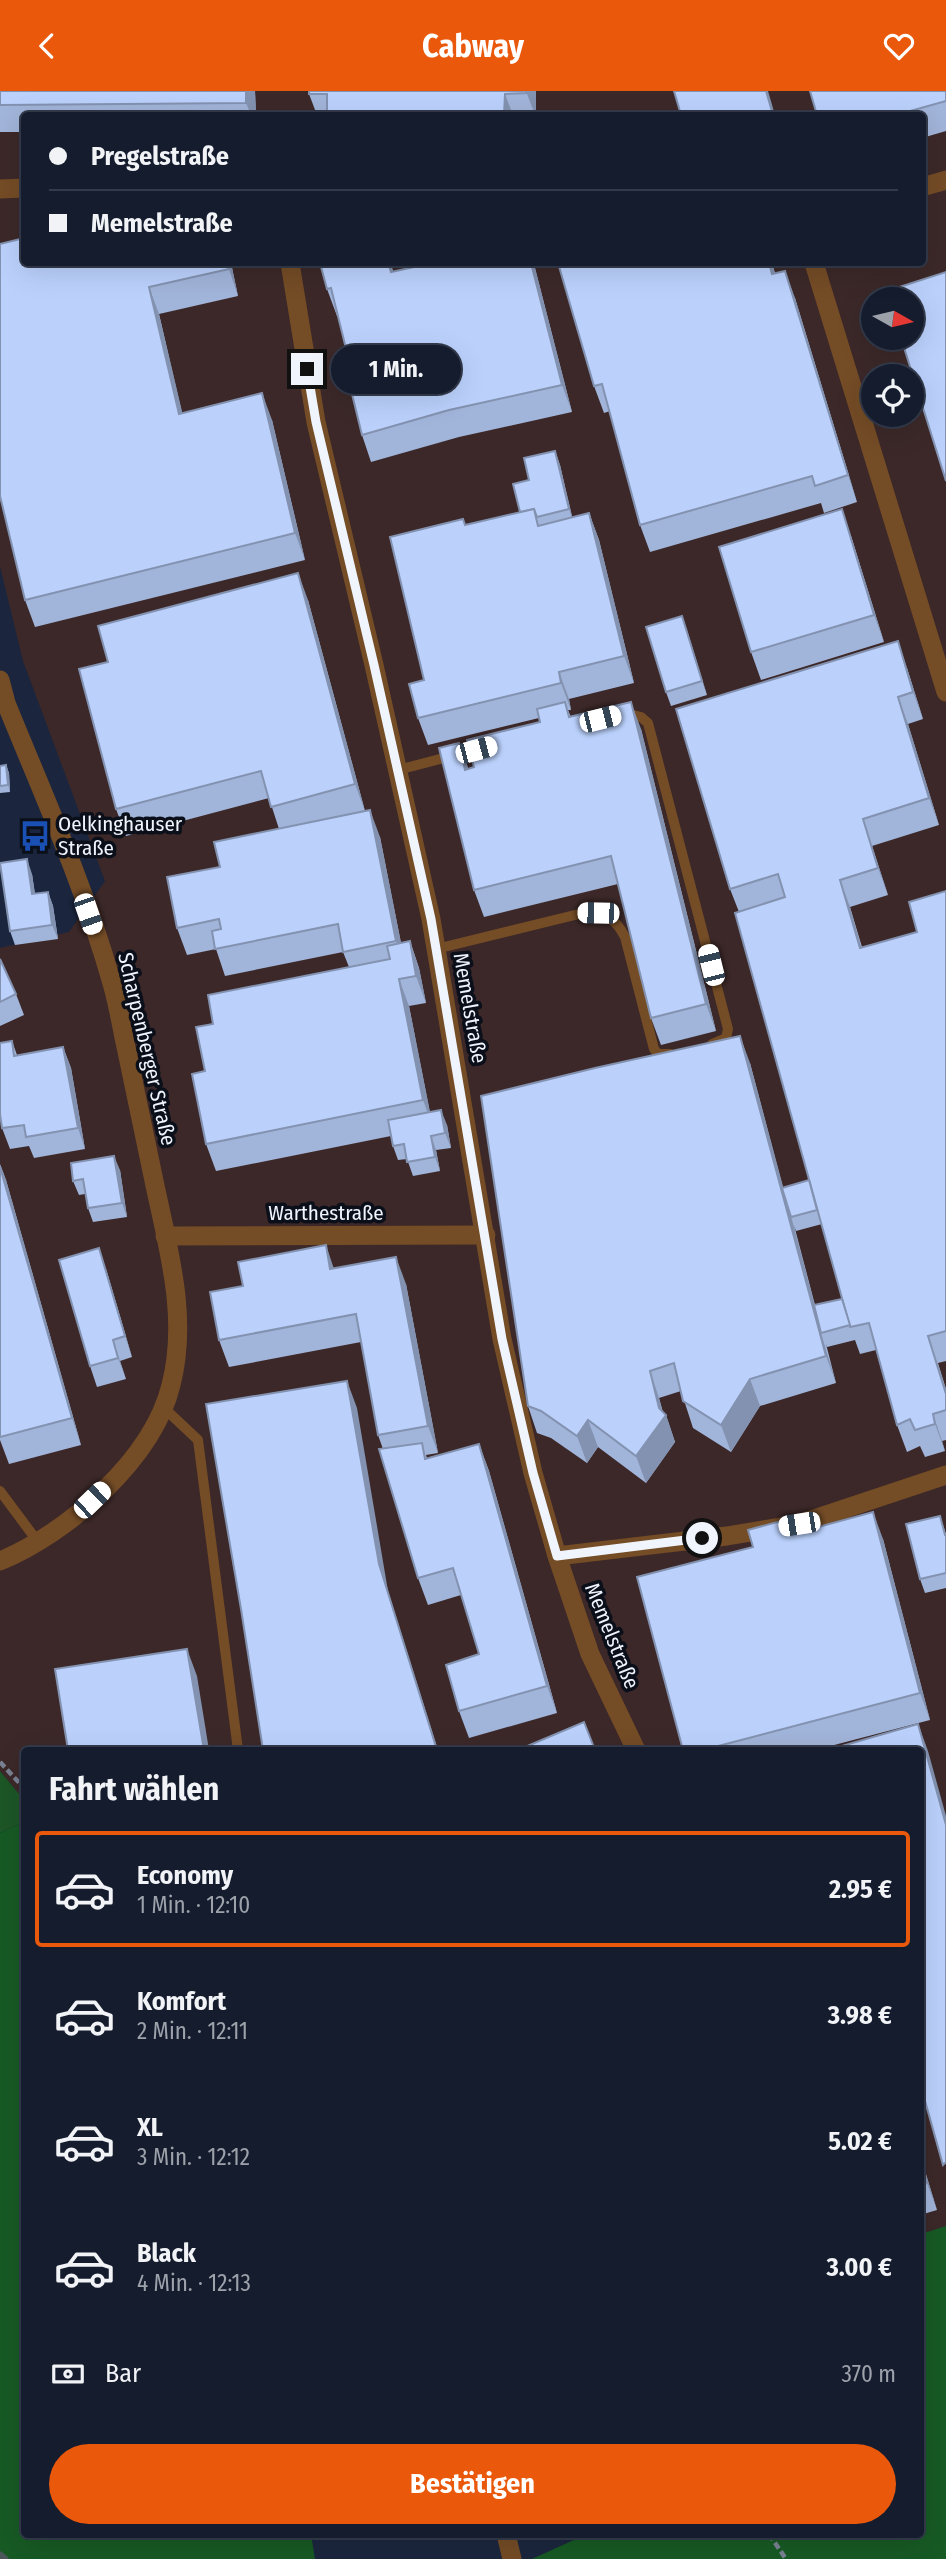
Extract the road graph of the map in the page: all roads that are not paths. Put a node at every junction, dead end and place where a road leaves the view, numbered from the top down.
1 (946, 180) edge
2 (926, 186) edge
3 (21, 188) edge
4 (0, 189) edge
5 (290, 266) edge
6 (815, 266) edge
7 (0, 680) edge
8 (946, 692) edge
9 (612, 716) edge
10 (489, 747) edge
11 (398, 771) junction
12 (436, 949) junction
13 (705, 1046) edge
14 (678, 1052) edge
15 (486, 1235) junction
16 (165, 1236) junction
17 (162, 1407) junction
18 (946, 1475) edge
19 (0, 1491) edge
20 (39, 1542) junction
21 (557, 1556) junction
22 (0, 1561) edge
23 (238, 1747) edge
24 (635, 1747) edge
25 (507, 2538) edge
26 (512, 2559) edge

1 - 2 street
3 - 4 street
5 - 11 street, Memelstraße
6 - 8 street
7 - 16 street, Scharpenberger Straße
9 - 13 lane
10 - 11 lane
11 - 12 street, Memelstraße
12 - 14 lane
12 - 15 street, Memelstraße
15 - 16 street, Warthestraße
15 - 21 street, Memelstraße
16 - 17 street, Scharpenberger Straße
17 - 20 street, Scharpenberger Straße
17 - 23 lane
18 - 21 street
19 - 20 lane
20 - 22 street, Scharpenberger Straße
21 - 24 street, Memelstraße
25 - 26 street

